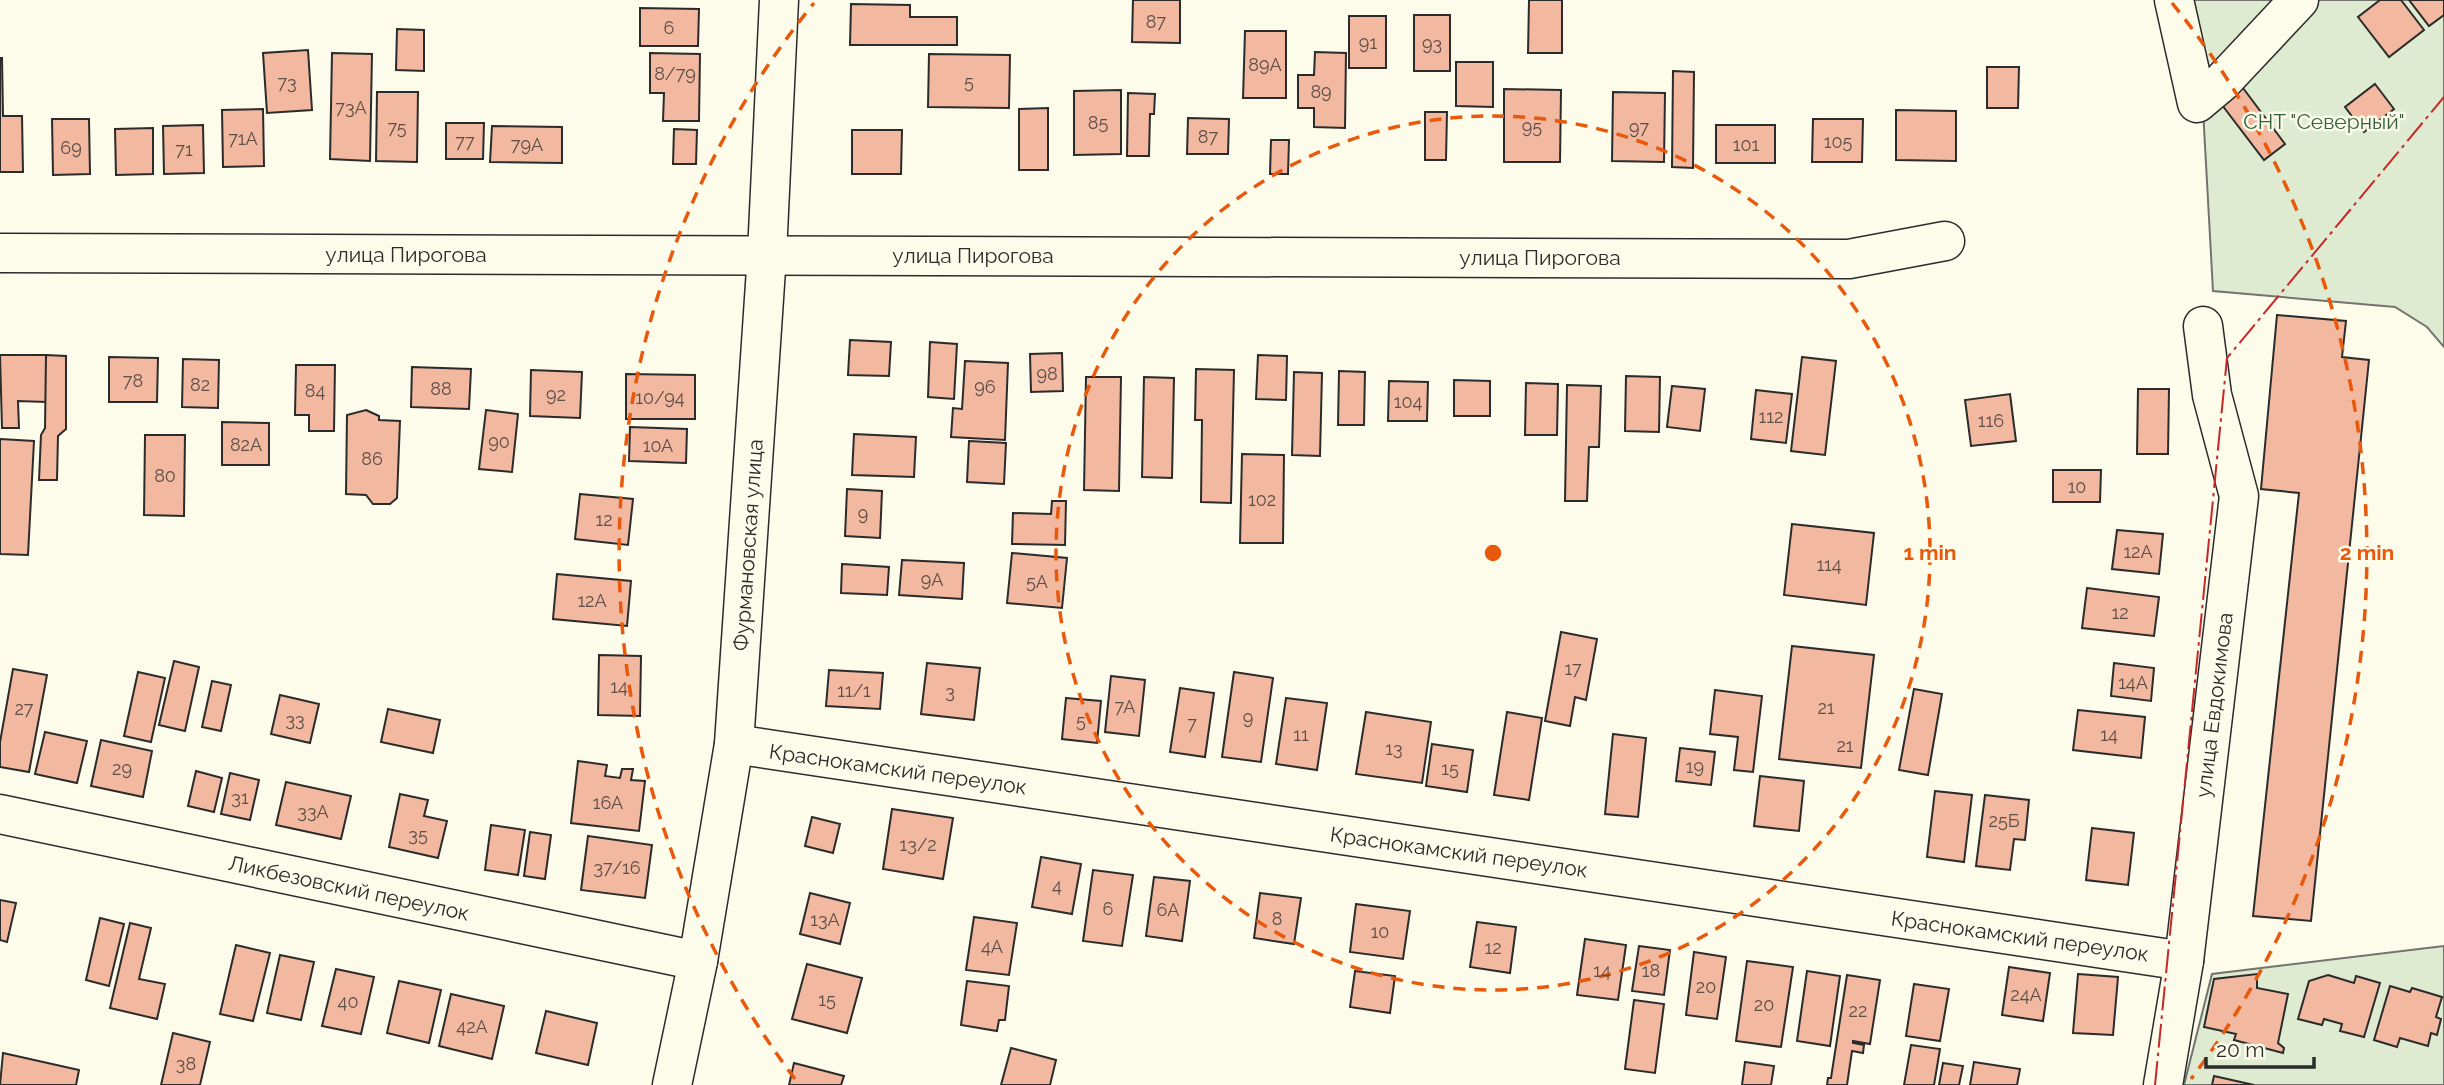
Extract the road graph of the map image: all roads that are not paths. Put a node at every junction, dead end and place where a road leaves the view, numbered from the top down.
1 (779, 0) edge
2 (2174, 0) edge
3 (2299, 0) edge
4 (1945, 241) dead end
5 (0, 253) edge
6 (767, 254) junction
7 (2203, 326) dead end
8 (734, 744) junction
9 (0, 814) edge
10 (698, 961) junction
11 (2184, 961) junction
12 (672, 1085) edge
13 (2163, 1085) edge

1 - 6 street, Фурмановская улица
2 - 3 street
4 - 6 street, улица Пирогова
5 - 6 street, улица Пирогова
6 - 8 street, Фурмановская улица
7 - 11 street, улица Евдокимова
8 - 10 street, Фурмановская улица
8 - 11 street, Краснокамский переулок
9 - 10 street, Ликбезовский переулок
10 - 12 street, Фурмановская улица
11 - 13 street, улица Евдокимова

